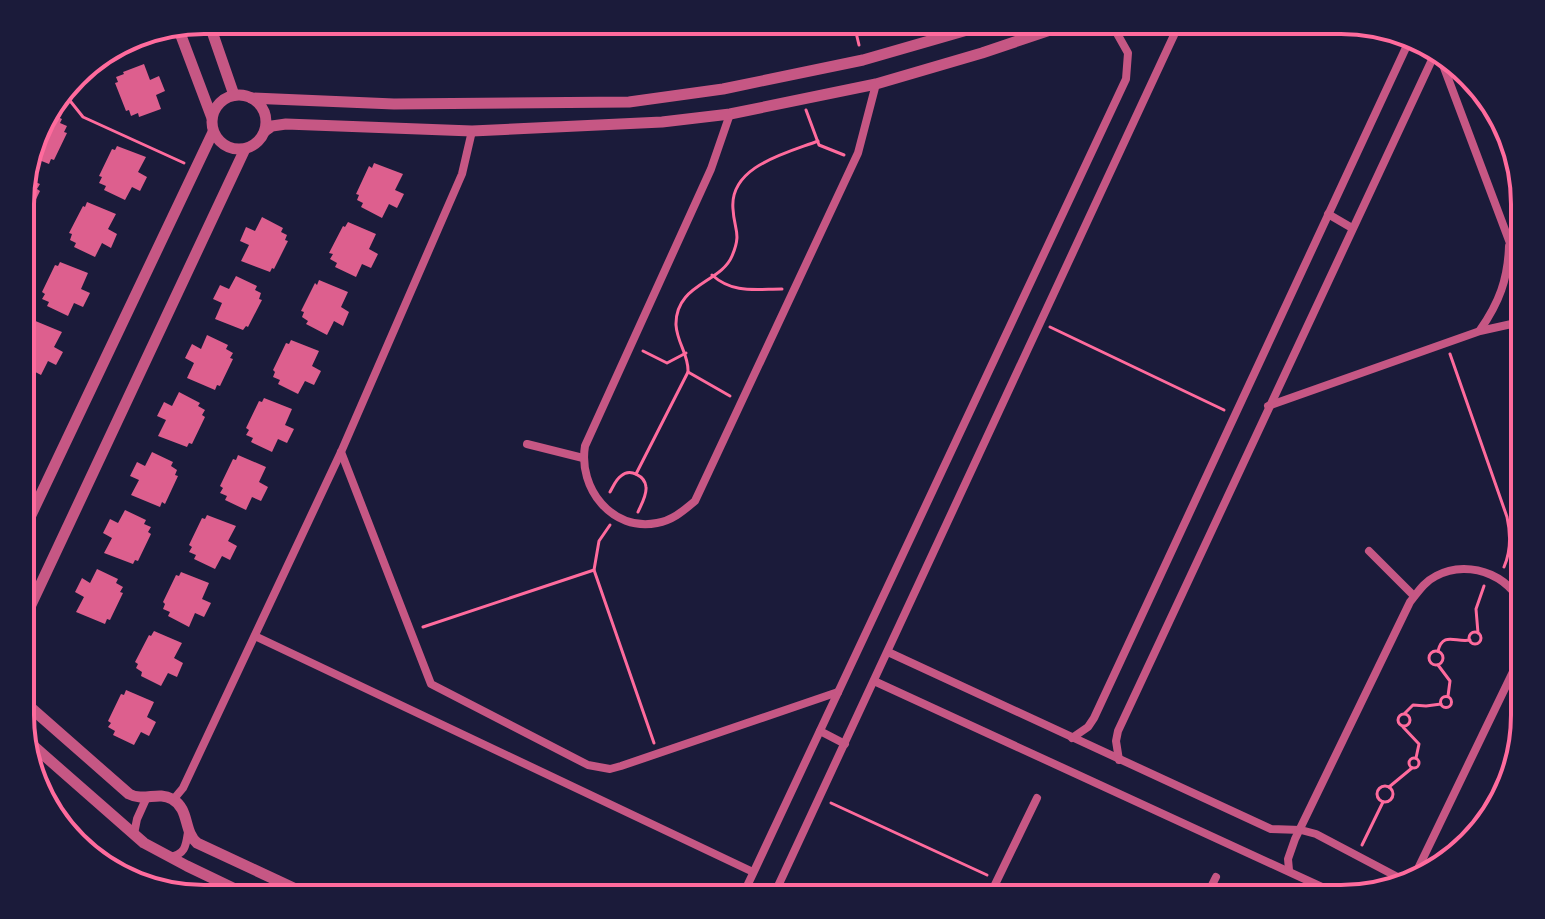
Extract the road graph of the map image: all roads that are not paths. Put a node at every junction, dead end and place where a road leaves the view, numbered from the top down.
1 (213, 34) edge
2 (953, 34) edge
3 (1038, 34) edge
4 (1116, 34) edge
5 (1175, 34) edge
6 (181, 35) edge
7 (1406, 47) edge
8 (1431, 61) edge
9 (1445, 70) edge
10 (876, 84) junction
11 (234, 95) junction
12 (251, 98) junction
13 (730, 114) junction
14 (212, 118) junction
15 (265, 131) junction
16 (472, 131) junction
17 (213, 132) junction
18 (245, 149) junction
19 (1328, 214) junction
20 (1352, 228) junction
21 (1510, 243) joint
22 (1511, 324) edge
23 (1480, 331) junction
24 (1268, 406) junction
25 (527, 444) dead end
26 (341, 452) junction
27 (583, 458) junction
28 (34, 509) edge
29 (1369, 551) dead end
30 (1511, 589) edge
31 (1414, 596) junction
32 (34, 598) edge
33 (255, 636) junction
34 (888, 652) junction
35 (1511, 675) edge
36 (874, 681) junction
37 (838, 692) junction
38 (34, 711) edge
39 (820, 731) junction
40 (1072, 738) junction
41 (845, 744) junction
42 (38, 750) edge
43 (1119, 760) junction
44 (1037, 798) dead end
45 (146, 799) junction
46 (173, 800) junction
47 (1301, 830) junction
48 (188, 832) junction
49 (134, 834) junction
50 (168, 857) junction
51 (1417, 866) edge
52 (1289, 870) junction
53 (753, 872) junction
54 (1398, 875) edge
55 (1216, 877) dead end
56 (227, 885) edge
57 (287, 885) edge
58 (747, 885) edge
59 (779, 885) edge
60 (995, 885) edge
61 (1212, 885) edge
62 (1320, 885) edge

1 - 11 street
2 - 12 street
3 - 10 street
4 - 37 street
5 - 34 street
6 - 14 street
7 - 19 street
8 - 20 street
9 - 21 street
10 - 13 street
10 - 27 street
11 - 12 street
11 - 14 street
12 - 15 street
13 - 16 street
13 - 27 street
14 - 17 street
15 - 16 street
15 - 18 street
16 - 26 street
17 - 18 street
17 - 28 street
18 - 32 street
19 - 20 street
19 - 40 street
20 - 24 street
21 - 23 street
22 - 23 street
23 - 24 street
24 - 43 street
25 - 27 street
26 - 33 street
26 - 37 street
29 - 31 street
30 - 31 street
31 - 47 street
33 - 46 street
33 - 53 street
34 - 36 street
34 - 40 street
35 - 51 street
36 - 41 street
36 - 52 street
37 - 39 street
38 - 45 street
39 - 41 street
39 - 53 street
40 - 43 street
41 - 59 street
42 - 49 street
43 - 47 street
44 - 60 street
45 - 46 street
45 - 49 street
46 - 48 street
47 - 52 street
47 - 54 street
48 - 50 street
48 - 57 street
49 - 50 street
50 - 56 street
52 - 62 street
53 - 58 street
55 - 61 street

